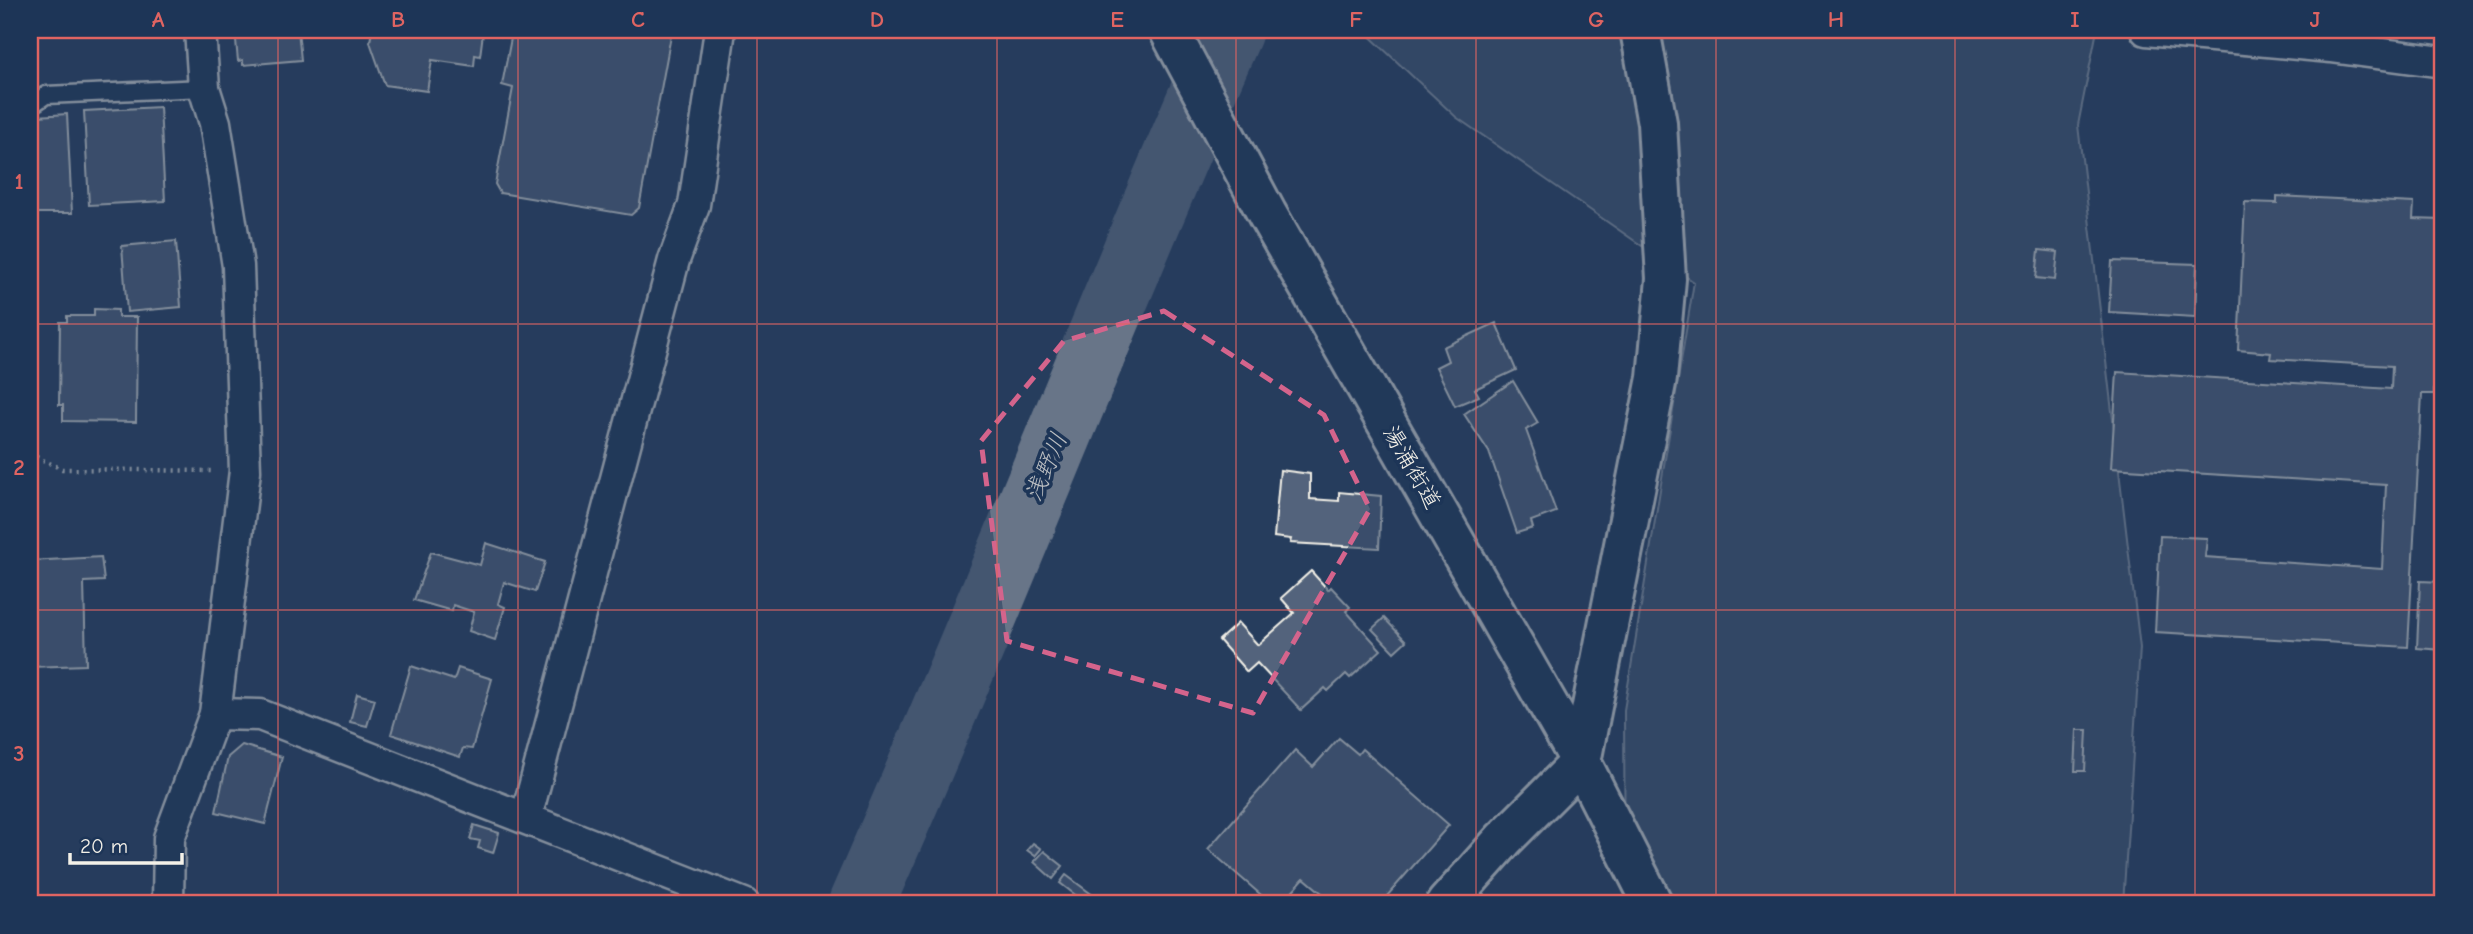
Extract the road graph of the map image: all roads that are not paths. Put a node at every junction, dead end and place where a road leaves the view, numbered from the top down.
1 (200, 30) edge
2 (720, 30) edge
3 (1169, 30) edge
4 (1640, 30) edge
5 (2146, 30) edge
6 (2443, 62) edge
7 (204, 88) junction
8 (30, 106) edge
9 (215, 714) junction
10 (1581, 762) junction
11 (526, 818) junction
12 (168, 904) edge
13 (744, 904) edge
14 (1446, 904) edge
15 (1653, 904) edge

1 - 7 street
2 - 11 street
3 - 10 main road, 湯涌街道
4 - 10 main road
5 - 6 street
7 - 8 lane
7 - 9 street
9 - 11 street
9 - 12 street
10 - 14 main road
10 - 15 main road, 湯涌街道
11 - 13 street

